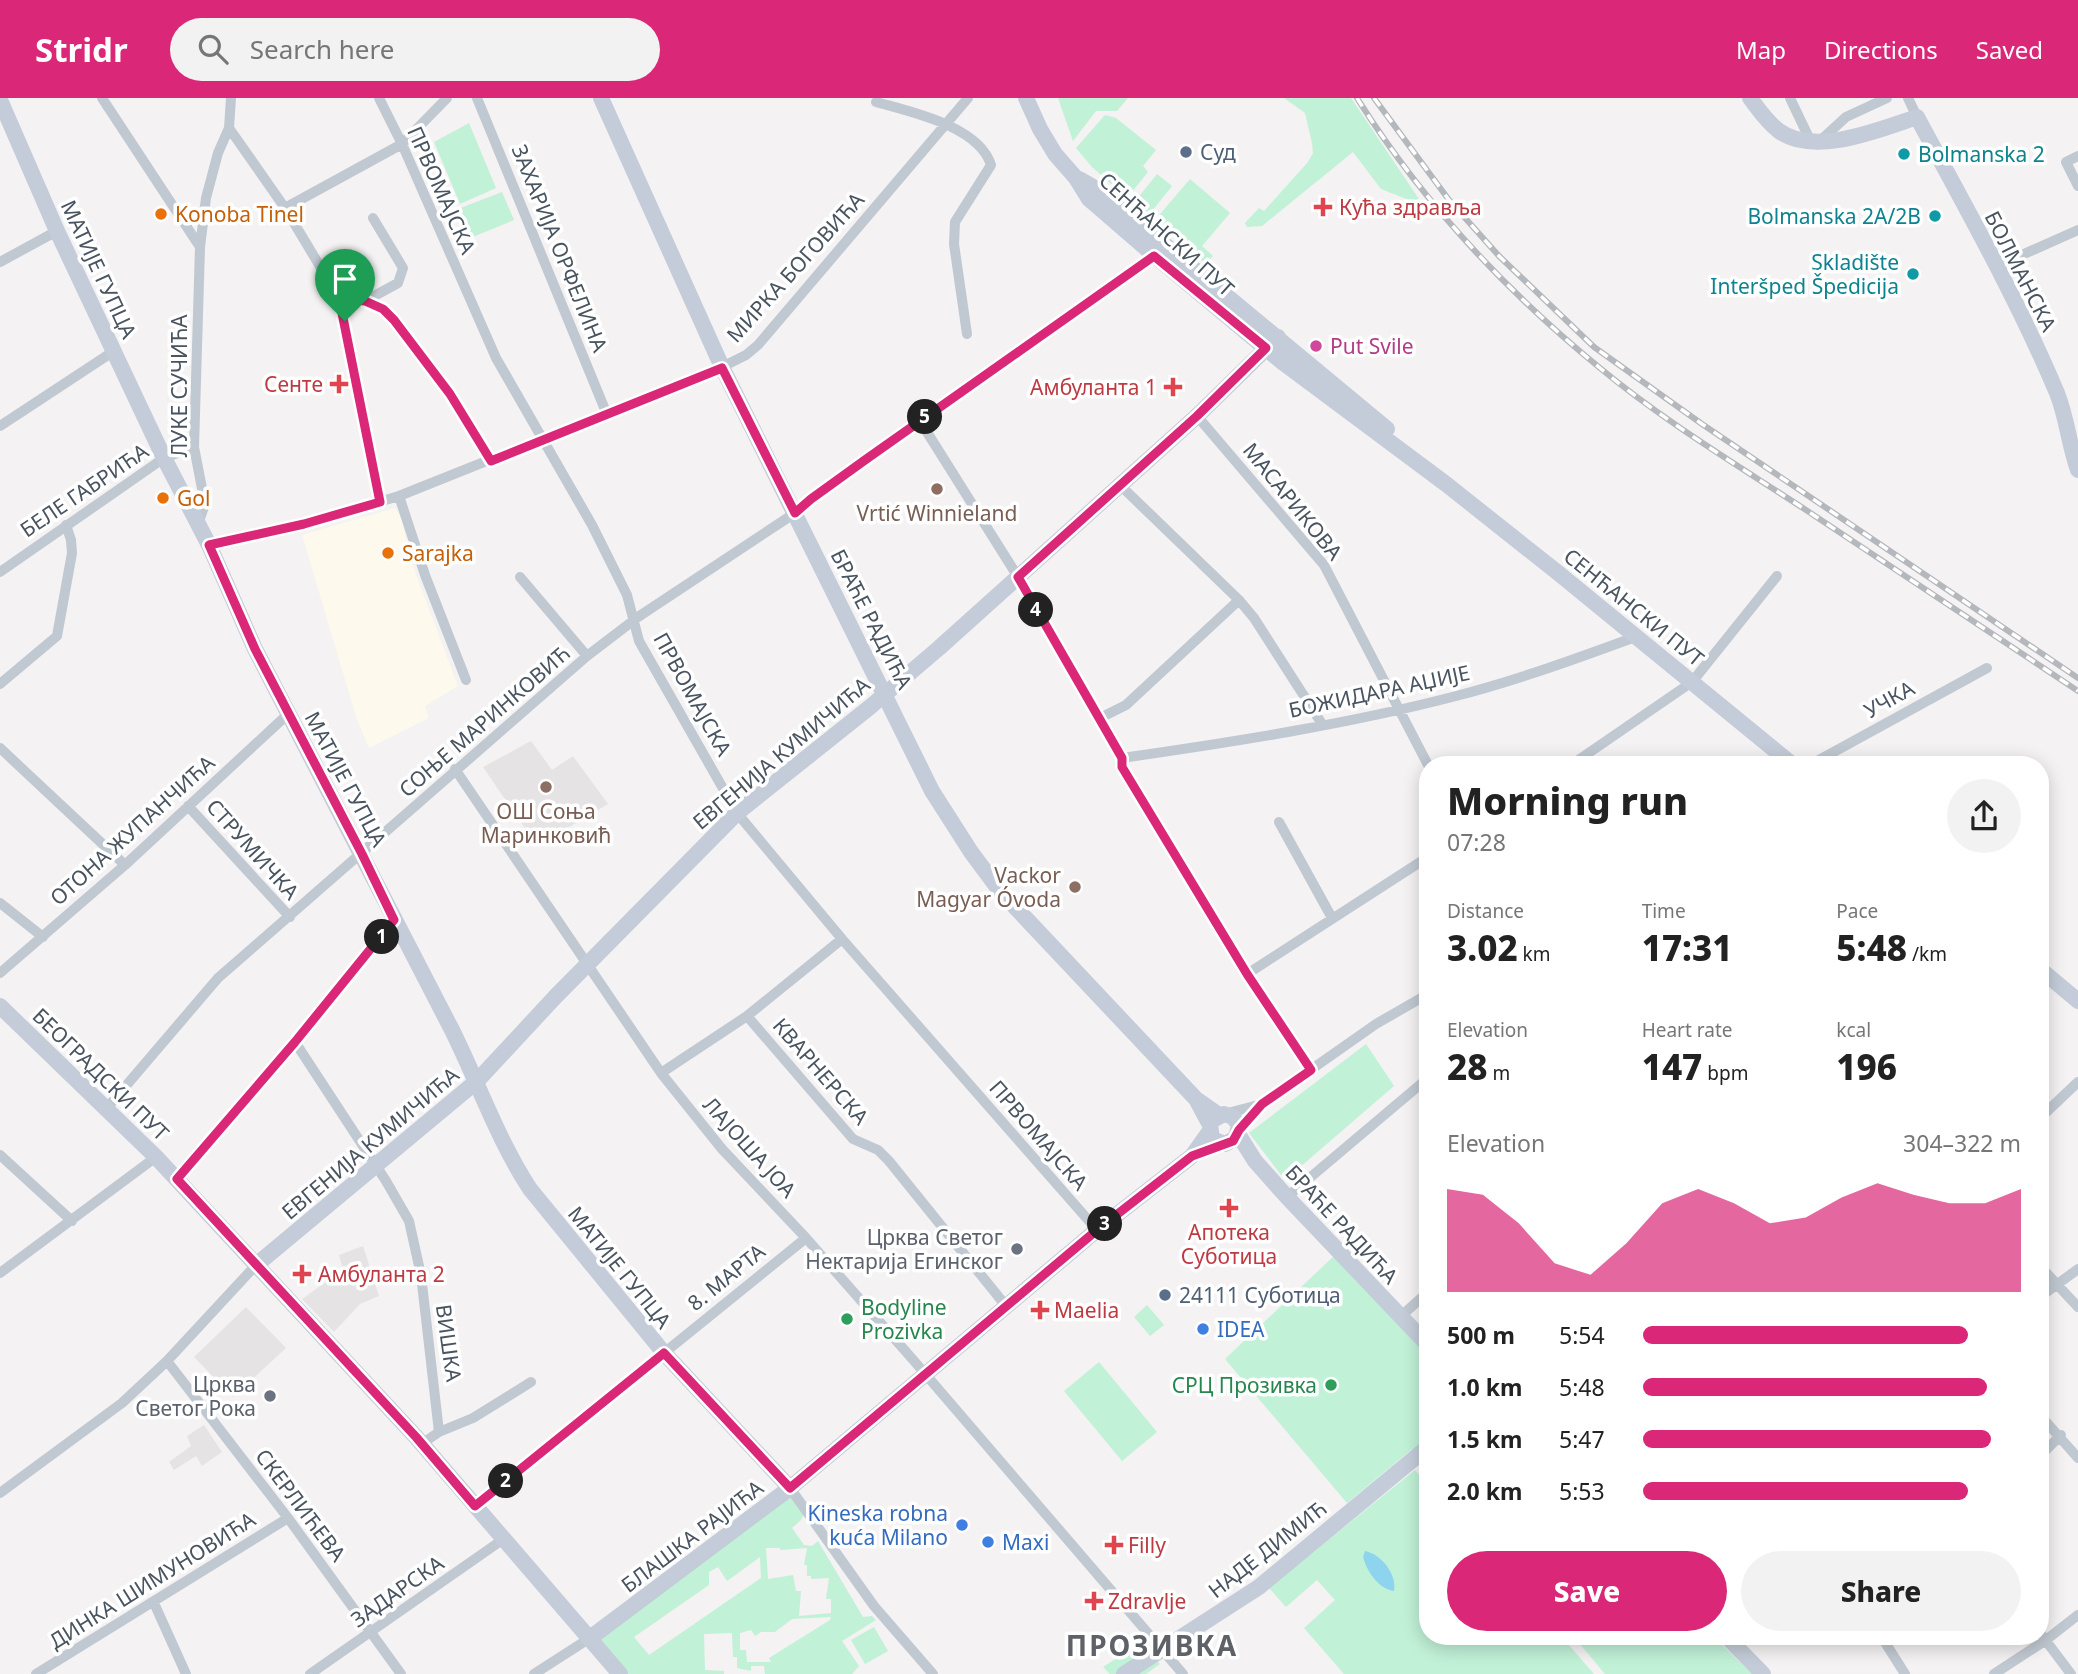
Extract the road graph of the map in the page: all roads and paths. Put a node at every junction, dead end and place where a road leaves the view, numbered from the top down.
1 (102, 98) edge
2 (231, 98) edge
3 (379, 98) edge
4 (447, 98) edge
5 (477, 98) edge
6 (601, 98) edge
7 (968, 98) edge
8 (1026, 98) edge
9 (1750, 98) edge
10 (1790, 98) edge
11 (1887, 98) edge
12 (1908, 98) edge
13 (0, 100) edge
14 (876, 102) dead end
15 (1917, 117) junction
16 (946, 124) junction
17 (229, 128) junction
18 (1816, 140) junction
19 (402, 144) junction
20 (2078, 156) edge
21 (1076, 178) junction
22 (2078, 186) edge
23 (285, 208) junction
24 (373, 218) dead end
25 (2078, 230) edge
26 (57, 231) junction
27 (200, 247) junction
28 (1154, 256) junction
29 (0, 262) edge
30 (1997, 266) junction
31 (339, 298) junction
32 (365, 301) junction
33 (967, 334) dead end
34 (1272, 342) junction
35 (114, 351) junction
36 (722, 368) junction
37 (606, 412) junction
38 (1197, 416) junction
39 (920, 421) junction
40 (0, 426) edge
41 (543, 439) junction
42 (194, 447) junction
43 (164, 458) junction
44 (491, 461) junction
45 (2077, 463) edge
46 (1121, 486) junction
47 (399, 496) junction
48 (380, 502) junction
49 (795, 513) junction
50 (198, 524) junction
51 (66, 525) junction
52 (209, 545) junction
53 (0, 572) edge
54 (520, 576) dead end
55 (1777, 576) dead end
56 (1018, 577) junction
57 (1239, 600) junction
58 (634, 620) junction
59 (1638, 636) junction
60 (587, 656) junction
61 (1987, 668) dead end
62 (466, 680) dead end
63 (1692, 682) junction
64 (0, 684) edge
65 (885, 693) junction
66 (1402, 710) junction
67 (288, 714) junction
68 (1098, 719) junction
69 (1322, 724) junction
70 (0, 748) edge
71 (1424, 756) edge
72 (1584, 756) edge
73 (1782, 756) edge
74 (1826, 756) edge
75 (1122, 758) junction
76 (455, 769) junction
77 (188, 806) junction
78 (737, 813) junction
79 (1279, 822) dead end
80 (362, 854) junction
81 (125, 864) junction
82 (1419, 864) edge
83 (0, 903) edge
84 (290, 917) junction
85 (1332, 918) junction
86 (394, 920) junction
87 (43, 937) junction
88 (842, 939) junction
89 (586, 965) junction
90 (0, 973) edge
91 (1247, 974) junction
92 (2049, 977) edge
93 (1419, 999) edge
94 (2078, 1001) edge
95 (0, 1006) edge
96 (747, 1016) junction
97 (295, 1042) junction
98 (1311, 1070) junction
99 (661, 1073) junction
100 (477, 1081) junction
101 (2078, 1082) edge
102 (1419, 1085) edge
103 (1262, 1104) junction
104 (107, 1108) junction
105 (2049, 1109) edge
106 (1224, 1130) junction
107 (0, 1155) edge
108 (156, 1157) junction
109 (377, 1165) junction
110 (177, 1179) junction
111 (1287, 1197) junction
112 (72, 1221) junction
113 (1097, 1230) junction
114 (806, 1238) junction
115 (256, 1265) junction
116 (2078, 1269) edge
117 (0, 1273) edge
118 (2049, 1277) edge
119 (2056, 1285) junction
120 (2049, 1290) edge
121 (1419, 1300) edge
122 (1006, 1306) junction
123 (2078, 1307) edge
124 (1400, 1317) junction
125 (1419, 1336) edge
126 (664, 1353) junction
127 (167, 1361) junction
128 (926, 1375) junction
129 (531, 1382) dead end
130 (2049, 1424) edge
131 (439, 1432) junction
132 (2061, 1436) junction
133 (423, 1444) junction
134 (2049, 1447) edge
135 (1419, 1454) edge
136 (2078, 1458) edge
137 (790, 1488) junction
138 (0, 1493) edge
139 (475, 1506) junction
140 (288, 1518) junction
141 (505, 1538) junction
142 (154, 1603) junction
143 (2078, 1615) edge
144 (373, 1632) junction
145 (2049, 1633) edge
146 (590, 1638) junction
147 (1735, 1645) edge
148 (1887, 1645) edge
149 (2032, 1645) edge
150 (2049, 1645) edge
151 (1163, 1649) junction
152 (36, 1674) edge
153 (186, 1674) edge
154 (310, 1674) edge
155 (401, 1674) edge
156 (534, 1674) edge
157 (620, 1674) edge
158 (933, 1674) edge
159 (1124, 1674) edge
160 (1183, 1674) edge
161 (1763, 1674) edge
162 (1905, 1674) edge
163 (1994, 1674) edge
164 (2071, 1674) edge

1 - 27 street
2 - 17 street, ЛУКЕ СУЧИЋА
3 - 19 street, ПРВОМАЈСКА
4 - 19 street
5 - 37 street, ЗАХАРИЈА ОРФЕЛИНА
6 - 36 street, БРАЋЕ РАДИЋА
7 - 16 street, МИРКА БОГОВИЋА
8 - 21 street
9 - 18 street
10 - 18 street
11 - 18 street
12 - 15 street, БОЛМАНСКА
13 - 26 street, МАТИЈЕ ГУПЦА
14 - 16 street
15 - 18 street
15 - 30 street, БОЛМАНСКА
16 - 33 street
16 - 36 street, МИРКА БОГОВИЋА
17 - 23 street
17 - 27 street, ЛУКЕ СУЧИЋА
19 - 23 street
19 - 41 street, ПРВОМАЈСКА
20 - 22 street
21 - 28 street, СЕНЋАНСКИ ПУТ
21 - 34 street, СЕНЋАНСКИ ПУТ
23 - 31 street
24 - 32 street
25 - 30 street
26 - 29 street
26 - 35 street, МАТИЈЕ ГУПЦА
27 - 42 street, ЛУКЕ СУЧИЋА
28 - 34 street, СЕНЋАНСКИ ПУТ
28 - 39 street, СОЊЕ МАРИНКОВИЋ
30 - 45 street, БОЛМАНСКА
31 - 32 street
31 - 48 street
32 - 44 street
34 - 38 street, ЕВГЕНИЈА КУМИЧИЋА
34 - 59 street, СЕНЋАНСКИ ПУТ
35 - 40 street
35 - 43 street, МАТИЈЕ ГУПЦА
36 - 37 street, МИРКА БОГОВИЋА
36 - 49 street, БРАЋЕ РАДИЋА
37 - 41 street, МИРКА БОГОВИЋА
38 - 46 street, ЕВГЕНИЈА КУМИЧИЋА
38 - 66 street, МАСАРИКОВА
39 - 49 street, СОЊЕ МАРИНКОВИЋ
39 - 56 street
41 - 44 street, МИРКА БОГОВИЋА
41 - 58 street, ПРВОМАЈСКА
42 - 43 street, БЕЛЕ ГАБРИЋА
42 - 50 street, ЛУКЕ СУЧИЋА
43 - 50 street, МАТИЈЕ ГУПЦА
43 - 51 street, БЕЛЕ ГАБРИЋА
44 - 47 street, МИРКА БОГОВИЋА
46 - 56 street, ЕВГЕНИЈА КУМИЧИЋА
46 - 57 street
47 - 48 street, МИРКА БОГОВИЋА
47 - 62 street
48 - 52 street, МИРКА БОГОВИЋА
49 - 58 street, СОЊЕ МАРИНКОВИЋ
49 - 65 street, БРАЋЕ РАДИЋА
50 - 52 street, МАТИЈЕ ГУПЦА
51 - 53 street, БЕЛЕ ГАБРИЋА
51 - 64 street
52 - 67 street, МАТИЈЕ ГУПЦА
54 - 60 street, СОЊЕ МАРИНКОВИЋ
55 - 63 street
56 - 65 street, ЕВГЕНИЈА КУМИЧИЋА
56 - 68 street
57 - 68 street
57 - 69 street
58 - 60 street, СОЊЕ МАРИНКОВИЋ
58 - 78 street, ПРВОМАЈСКА
59 - 63 street, СЕНЋАНСКИ ПУТ
59 - 66 street, БОЖИДАРА АЏИЈЕ
60 - 76 street, СОЊЕ МАРИНКОВИЋ
61 - 74 street, УЧКА
63 - 72 street
63 - 73 street, СЕНЋАНСКИ ПУТ
65 - 78 street, ЕВГЕНИЈА КУМИЧИЋА
65 - 106 street, БРАЋЕ РАДИЋА
66 - 69 street, БОЖИДАРА АЏИЈЕ
66 - 71 street, МАСАРИКОВА
67 - 77 street, ОТОНА ЖУПАНЧИЋА
67 - 80 street, МАТИЈЕ ГУПЦА
68 - 75 street
69 - 75 street, БОЖИДАРА АЏИЈЕ
70 - 81 street
75 - 91 street
76 - 80 street, СОЊЕ МАРИНКОВИЋ
76 - 89 street, ЛАЈОША ЈОА
77 - 81 street, ОТОНА ЖУПАНЧИЋА
77 - 84 street, СТРУМИЧКА
78 - 88 street, ПРВОМАЈСКА
78 - 89 street, ЕВГЕНИЈА КУМИЧИЋА
79 - 85 street
80 - 84 street, СОЊЕ МАРИНКОВИЋ
80 - 86 street, МАТИЈЕ ГУПЦА
81 - 87 street, ОТОНА ЖУПАНЧИЋА
82 - 85 street
83 - 87 street
84 - 104 street, СОЊЕ МАРИНКОВИЋ
85 - 91 street
86 - 97 street
86 - 100 street, МАТИЈЕ ГУПЦА
87 - 90 street, ОТОНА ЖУПАНЧИЋА
88 - 96 street
88 - 113 street, ПРВОМАЈСКА
89 - 99 street, ЛАЈОША ЈОА
89 - 100 street, ЕВГЕНИЈА КУМИЧИЋА
91 - 98 street
92 - 94 street
93 - 98 street
95 - 104 street, БЕОГРАДСКИ ПУТ
96 - 99 street
96 - 122 street, КВАРНЕРСКА
97 - 109 street, ВИШКА
97 - 110 street
98 - 103 street
99 - 114 street, ЛАЈОША ЈОА
100 - 109 street, ЕВГЕНИЈА КУМИЧИЋА
100 - 126 street, МАТИЈЕ ГУПЦА
101 - 105 street
102 - 111 street
103 - 106 street
103 - 106 street
104 - 108 street, БЕОГРАДСКИ ПУТ
106 - 111 street, БРАЋЕ РАДИЋА
106 - 113 street, БЛАШКА РАЈИЋА
107 - 112 street
108 - 110 street, БЕОГРАДСКИ ПУТ
108 - 112 street
109 - 115 street, ЕВГЕНИЈА КУМИЧИЋА
109 - 131 street, ВИШКА
110 - 115 street, БЕОГРАДСКИ ПУТ
111 - 124 street, БРАЋЕ РАДИЋА
112 - 117 street
113 - 122 street, БЛАШКА РАЈИЋА
114 - 126 street, 8. МАРТА
114 - 128 street, ЛАЈОША ЈОА
115 - 127 street
115 - 133 street, БЕОГРАДСКИ ПУТ
116 - 119 street
118 - 119 street
119 - 120 street
119 - 123 street
121 - 124 street
122 - 128 street, БЛАШКА РАЈИЋА
124 - 125 street, БРАЋЕ РАДИЋА
126 - 137 street, МАТИЈЕ ГУПЦА
126 - 139 street, 8. МАРТА
127 - 138 street
127 - 140 street, СКЕРЛИЋЕВА
128 - 137 street, БЛАШКА РАЈИЋА
128 - 151 street, ЛАЈОША ЈОА
129 - 131 street
130 - 132 street
131 - 133 street
132 - 134 street
132 - 136 street
133 - 139 street, БЕОГРАДСКИ ПУТ
135 - 151 street, НАДЕ ДИМИЋ
137 - 146 street, БЛАШКА РАЈИЋА
137 - 158 street
139 - 141 street, БЕОГРАДСКИ ПУТ
140 - 142 street, ДИНКА ШИМУНОВИЋА
140 - 144 street, СКЕРЛИЋЕВА
141 - 144 street, ЗАДАРСКА
141 - 146 street, БЕОГРАДСКИ ПУТ
142 - 152 street, ДИНКА ШИМУНОВИЋА
142 - 153 street
143 - 145 street
144 - 154 street, ЗАДАРСКА
144 - 155 street, СКЕРЛИЋЕВА
146 - 156 street, БЛАШКА РАЈИЋА
146 - 157 street, БЕОГРАДСКИ ПУТ
147 - 161 street
148 - 162 street
149 - 163 street
150 - 164 street
151 - 159 street, НАДЕ ДИМИЋ
151 - 160 street, ЛАЈОША ЈОА

